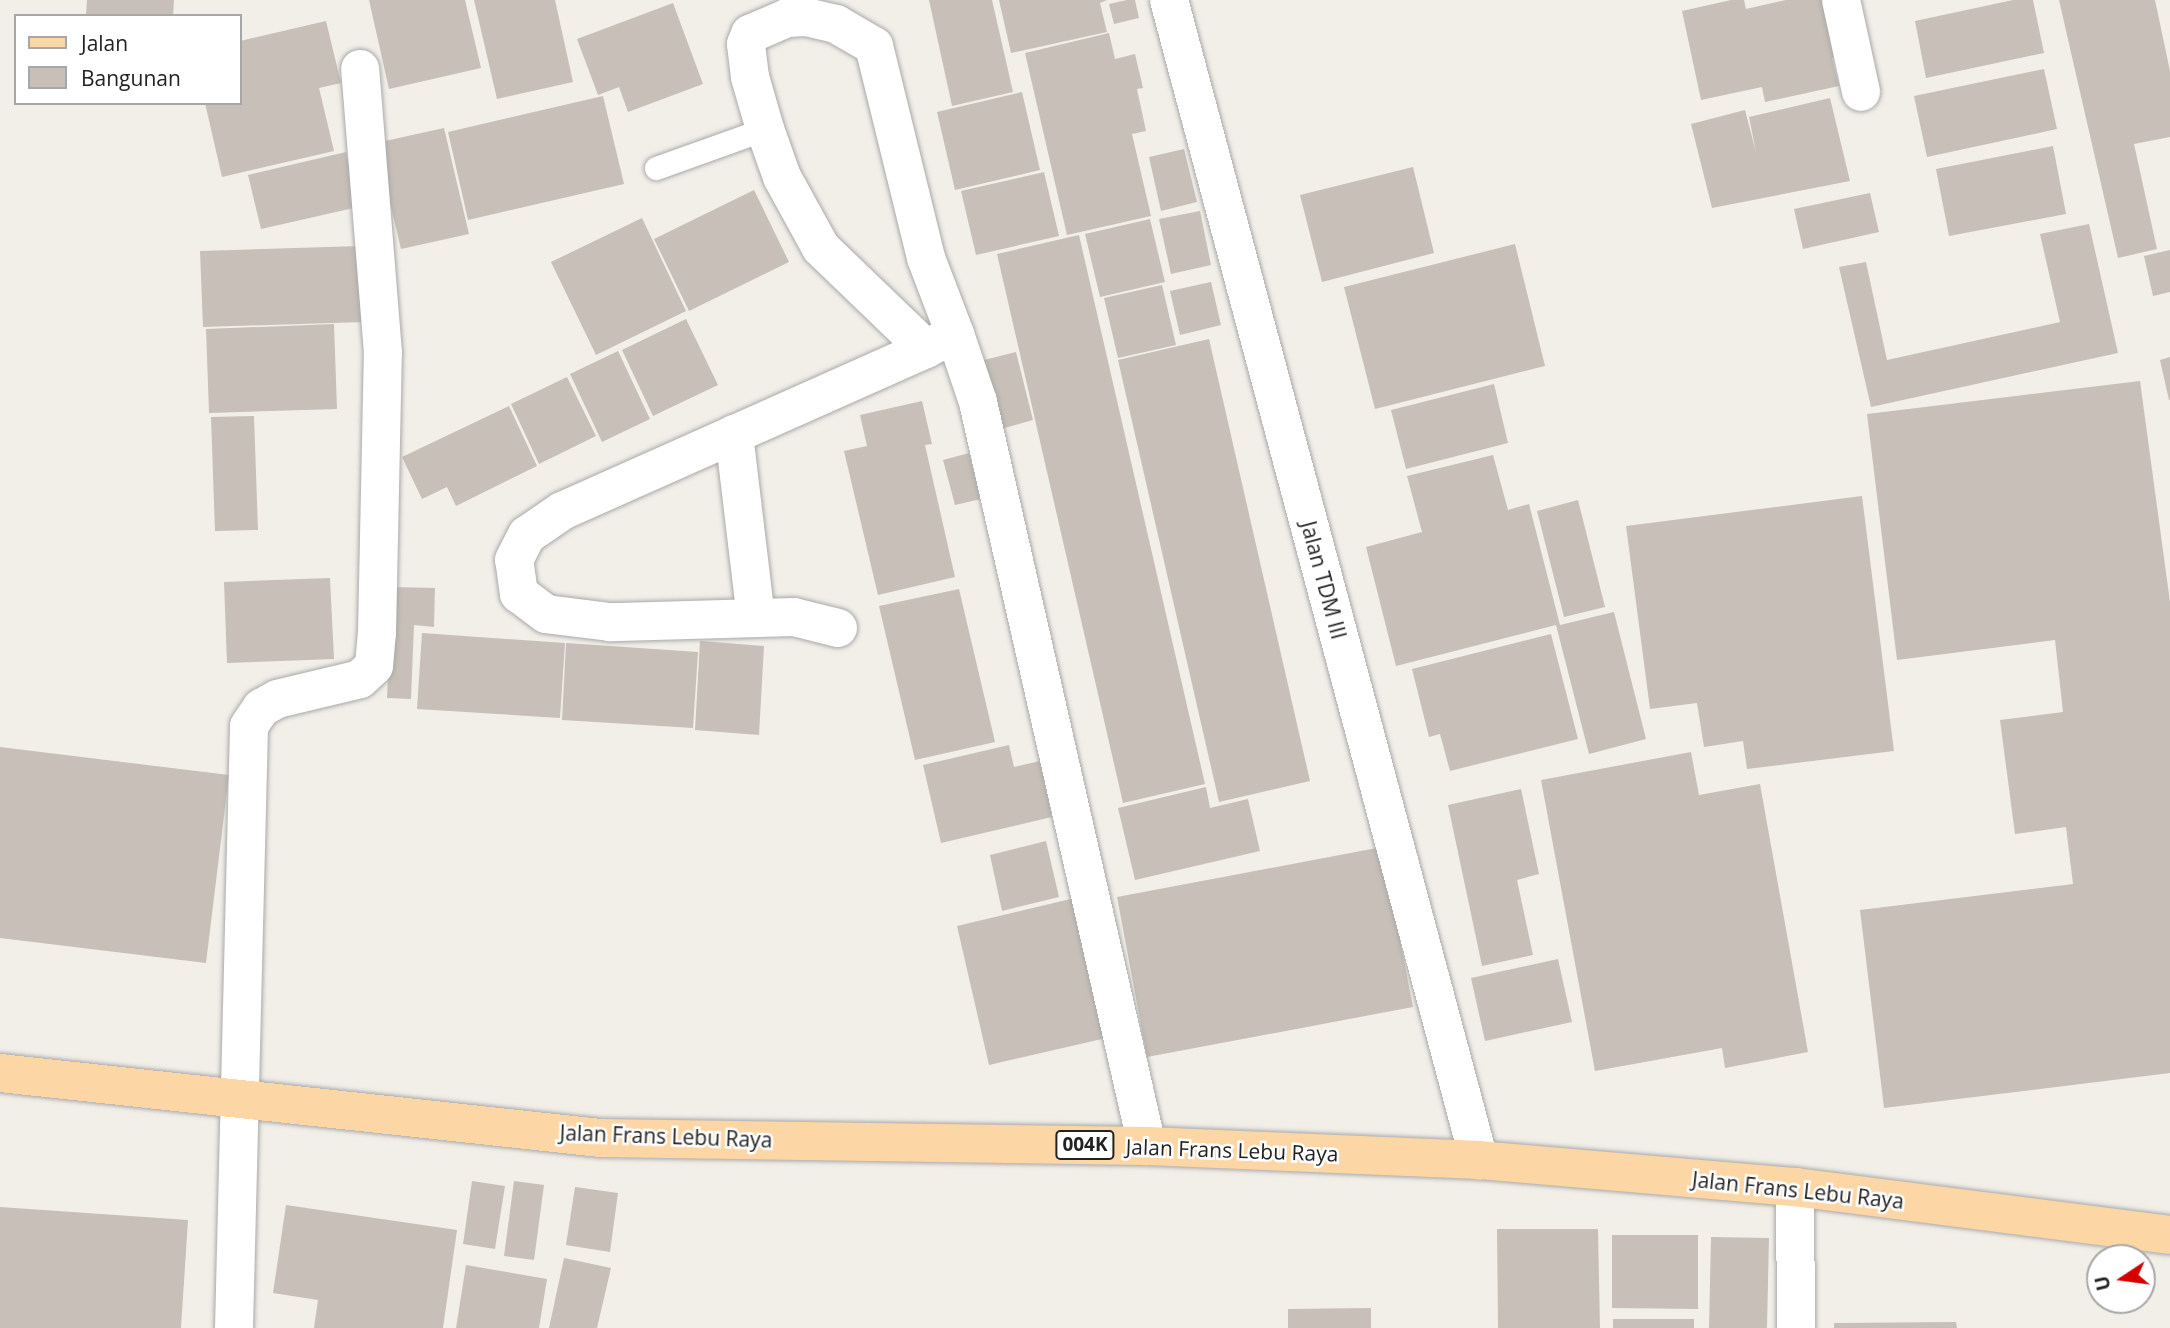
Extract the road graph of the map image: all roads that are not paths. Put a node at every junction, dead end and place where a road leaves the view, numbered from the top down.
1 (1169, 0) edge
2 (1841, 0) edge
3 (360, 69) dead end
4 (1861, 92) dead end
5 (765, 129) junction
6 (656, 167) dead end
7 (940, 342) junction
8 (734, 434) junction
9 (756, 618) junction
10 (838, 628) dead end
11 (0, 1073) edge
12 (241, 1097) junction
13 (1147, 1146) junction
14 (1479, 1160) junction
15 (1796, 1187) junction
16 (2170, 1235) edge
17 (234, 1328) edge
18 (1796, 1328) edge

1 - 14 street, Jalan TDM III
2 - 4 street
3 - 12 street
5 - 6 lane
5 - 7 street
5 - 7 street
7 - 8 street
7 - 13 street
8 - 9 street
8 - 9 street
9 - 10 street
11 - 12 main road, Jalan Frans Lebu Raya / 004K
12 - 13 main road, Jalan Frans Lebu Raya / 004K
12 - 17 street
13 - 14 main road, Jalan Frans Lebu Raya / 004K
14 - 15 main road, Jalan Frans Lebu Raya / 004K
15 - 16 main road, Jalan Frans Lebu Raya / 004K
15 - 18 street

